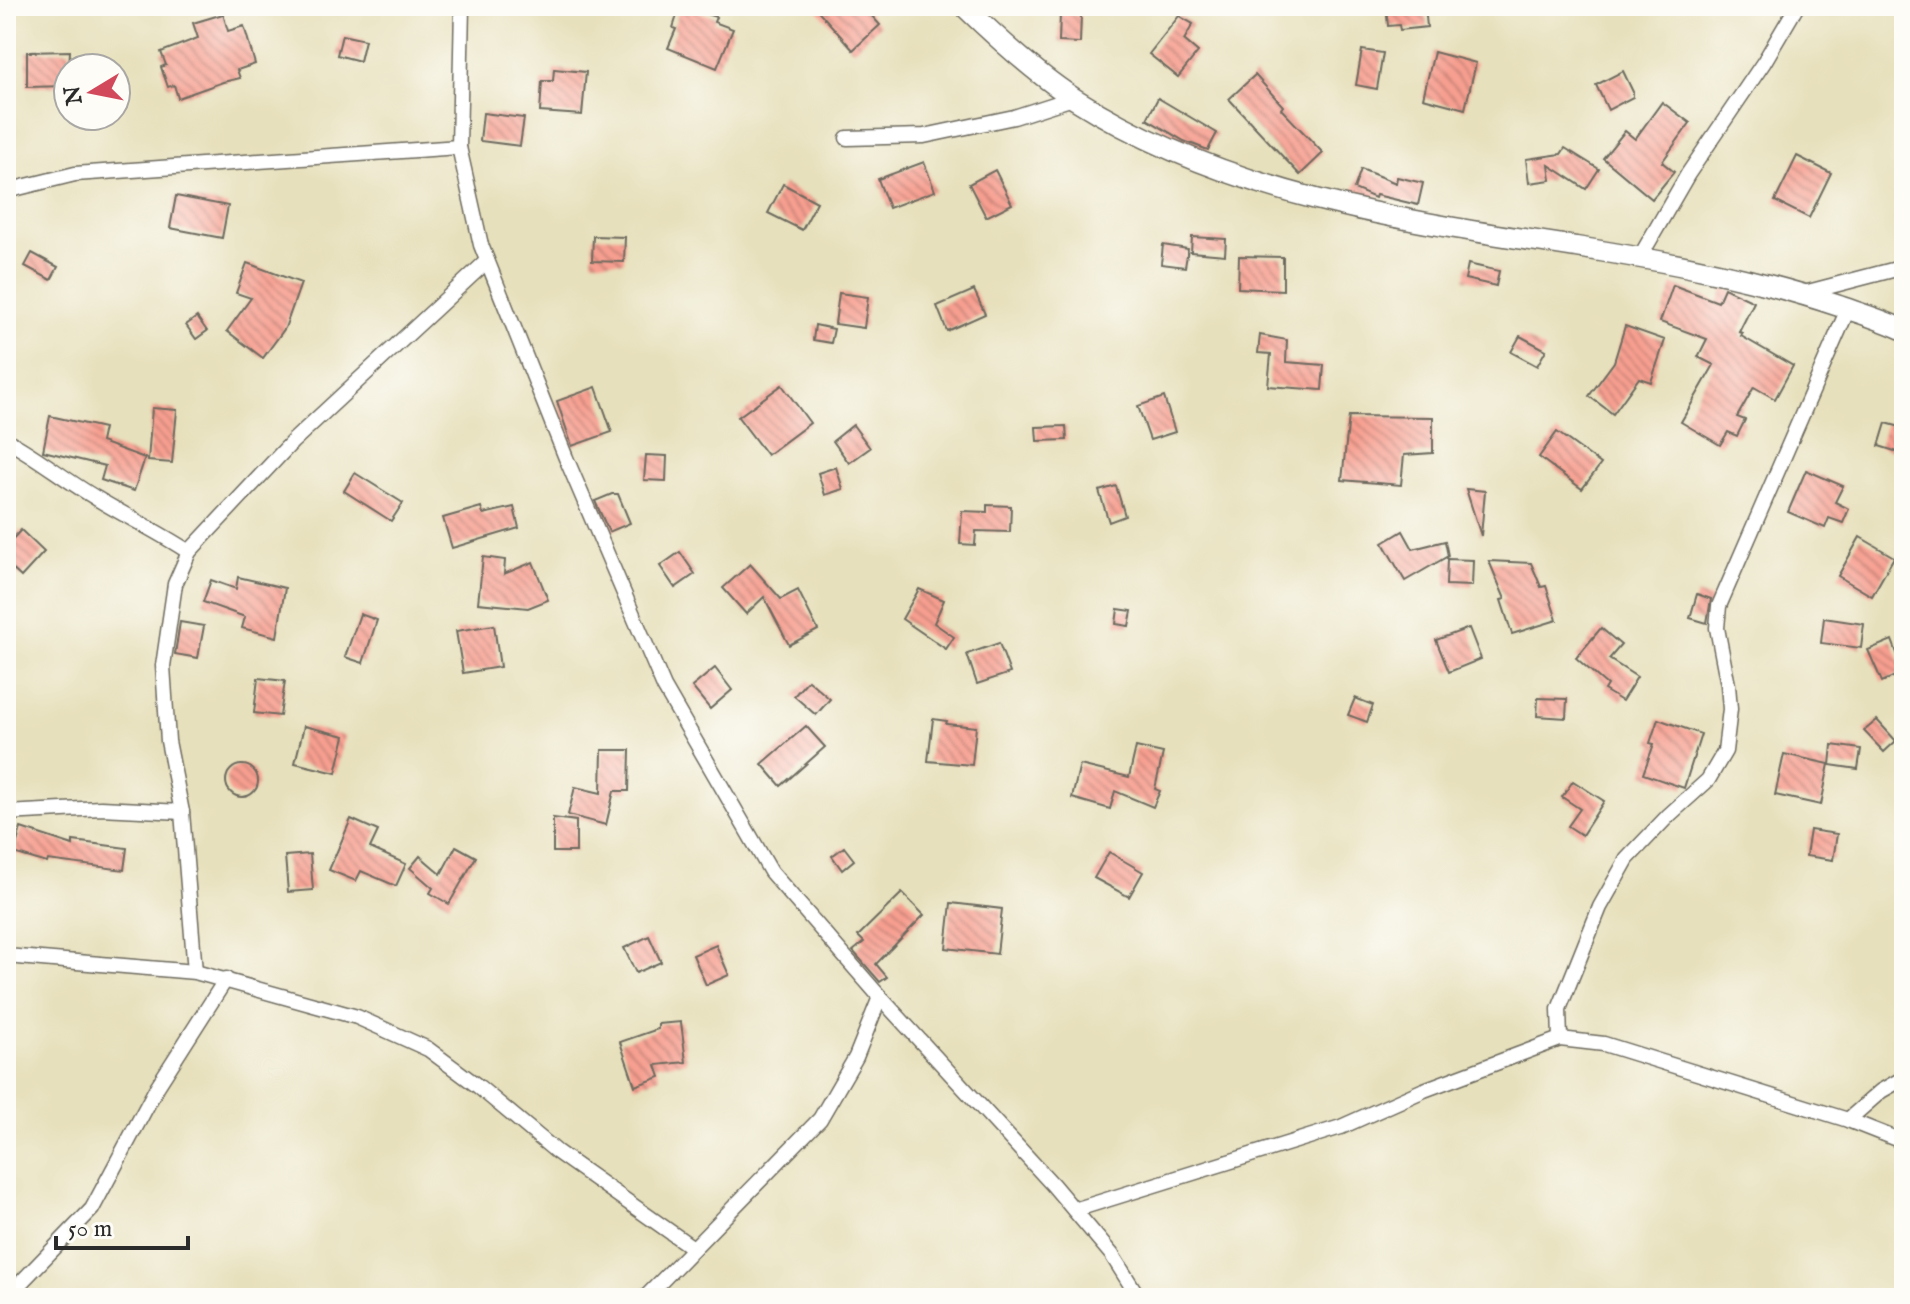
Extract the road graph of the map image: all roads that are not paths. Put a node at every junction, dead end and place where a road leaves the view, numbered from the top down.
1 (462, 6) edge
2 (964, 6) edge
3 (1797, 6) edge
4 (1073, 98) junction
5 (847, 138) dead end
6 (459, 147) junction
7 (6, 191) edge
8 (1640, 257) junction
9 (487, 261) junction
10 (1904, 267) edge
11 (1802, 294) junction
12 (1848, 309) junction
13 (1904, 330) edge
14 (6, 440) edge
15 (189, 552) junction
16 (182, 812) junction
17 (6, 813) edge
18 (6, 956) edge
19 (195, 972) junction
20 (226, 979) junction
21 (880, 997) junction
22 (1560, 1039) junction
23 (1904, 1078) edge
24 (1848, 1120) junction
25 (1904, 1142) edge
26 (1074, 1210) junction
27 (693, 1248) junction
28 (6, 1298) edge
29 (645, 1298) edge
30 (1139, 1298) edge

1 - 6 street
2 - 4 street
3 - 8 street
4 - 5 street
4 - 8 street
6 - 7 street
6 - 9 street
8 - 11 street
9 - 15 street
9 - 21 street
10 - 11 street
11 - 12 street
12 - 13 street
12 - 22 street
14 - 15 street
15 - 16 street
16 - 17 street
16 - 19 street
18 - 19 street
19 - 20 street
20 - 27 street
20 - 28 street
21 - 26 street
21 - 27 street
22 - 24 street
22 - 26 street
23 - 24 street
24 - 25 street
26 - 30 street
27 - 29 street

